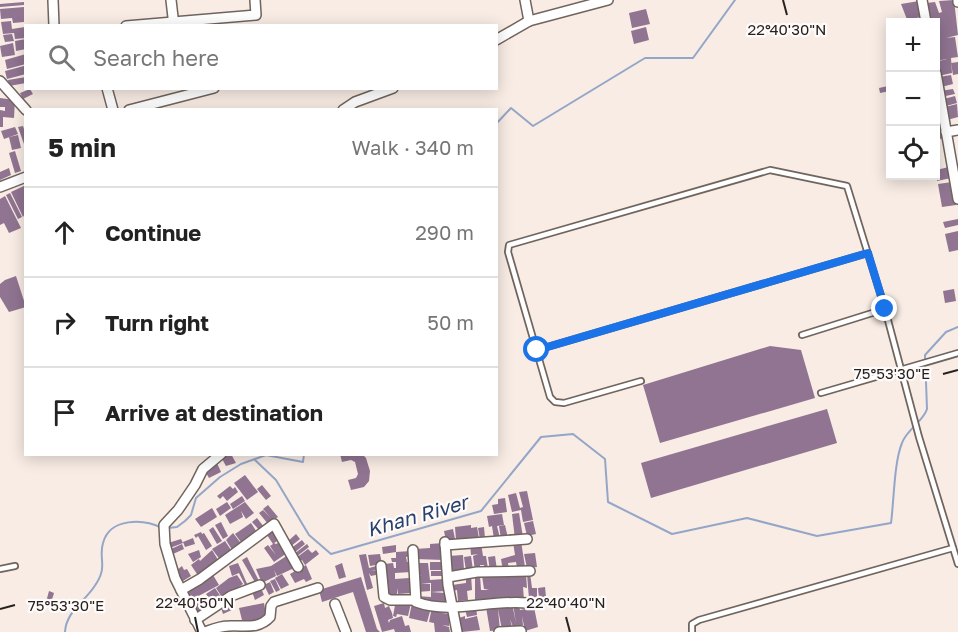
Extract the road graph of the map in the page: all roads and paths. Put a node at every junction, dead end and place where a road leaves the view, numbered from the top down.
1 (53, 0) edge
2 (171, 0) edge
3 (255, 0) edge
4 (525, 0) edge
5 (609, 0) edge
6 (922, 0) edge
7 (925, 18) edge
8 (529, 21) junction
9 (54, 24) edge
10 (174, 24) edge
11 (498, 39) edge
12 (0, 81) edge
13 (108, 90) edge
14 (206, 90) edge
15 (388, 90) edge
16 (940, 97) edge
17 (24, 108) edge
18 (112, 108) edge
19 (137, 108) edge
20 (347, 108) edge
21 (958, 130) edge
22 (946, 132) junction
23 (24, 178) edge
24 (0, 187) edge
25 (958, 199) edge
26 (868, 253) junction
27 (885, 309) junction
28 (802, 335) dead end
29 (537, 350) junction
30 (958, 353) edge
31 (900, 370) junction
32 (641, 381) dead end
33 (821, 393) dead end
34 (219, 456) edge
35 (526, 539) dead end
36 (953, 548) junction
37 (413, 550) dead end
38 (958, 564) edge
39 (15, 566) dead end
40 (381, 566) dead end
41 (298, 567) dead end
42 (0, 568) edge
43 (530, 571) dead end
44 (448, 578) junction
45 (260, 585) dead end
46 (318, 588) dead end
47 (181, 590) junction
48 (414, 600) junction
49 (527, 603) dead end
50 (334, 604) dead end
51 (453, 607) junction
52 (195, 620) junction
53 (521, 631) edge
54 (204, 632) edge
55 (346, 632) edge
56 (457, 632) edge
57 (499, 632) edge
58 (692, 632) edge

1 - 9 street
2 - 10 street
3 - 10 street
4 - 8 street
5 - 8 street
6 - 7 street
8 - 11 street
12 - 17 street
13 - 18 street
14 - 19 street
15 - 20 street
16 - 22 street
21 - 22 street
22 - 25 street
23 - 24 street
26 - 27 lane
26 - 29 lane
26 - 29 lane
27 - 28 lane
27 - 31 lane
29 - 32 lane
30 - 31 lane
31 - 33 lane
31 - 36 lane
34 - 47 street
35 - 44 street
36 - 38 lane
36 - 58 lane
37 - 48 street
39 - 42 lane
40 - 48 street
41 - 47 street
43 - 44 street
44 - 51 street
45 - 52 street
46 - 54 street
47 - 52 street
48 - 51 street
49 - 51 street
50 - 55 street
51 - 56 street
52 - 54 street
53 - 57 street

